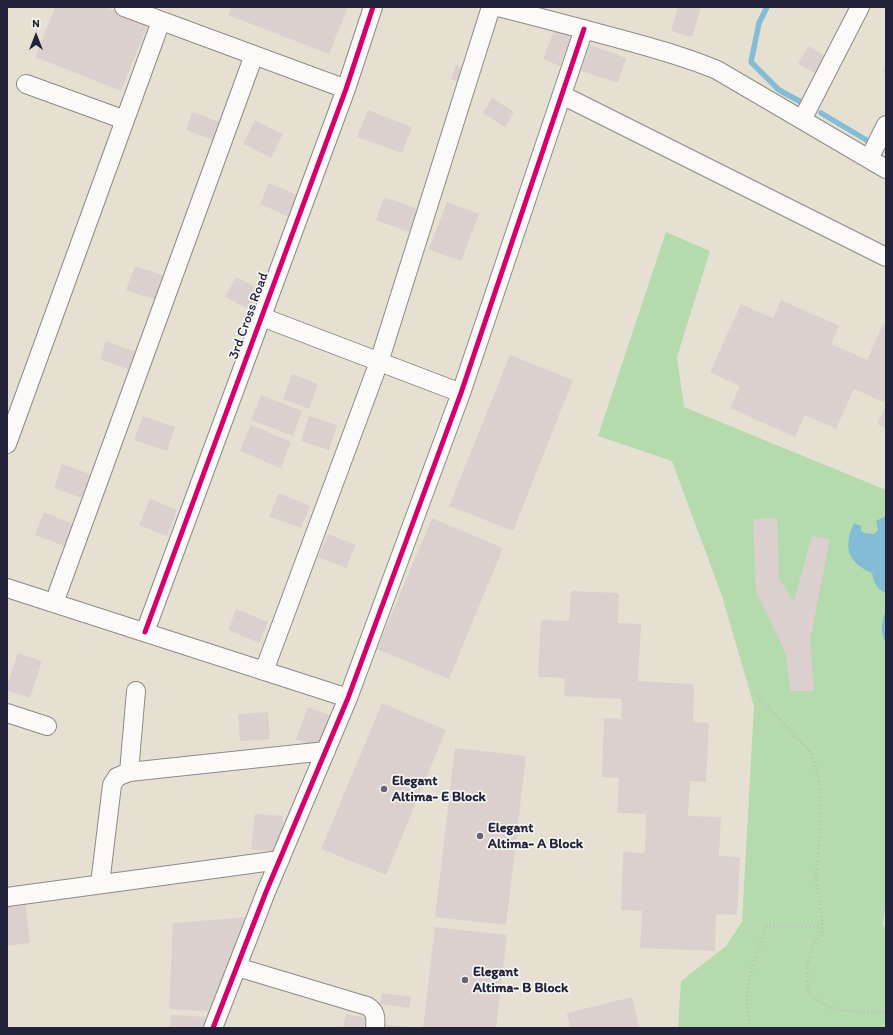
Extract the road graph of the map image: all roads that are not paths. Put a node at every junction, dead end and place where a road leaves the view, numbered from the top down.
1 (124, 7) edge
2 (373, 7) edge
3 (491, 7) edge
4 (498, 7) edge
5 (860, 7) edge
6 (161, 21) junction
7 (584, 29) junction
8 (254, 55) junction
9 (26, 84) dead end
10 (346, 89) junction
11 (562, 96) junction
12 (125, 120) junction
13 (802, 120) junction
14 (886, 125) edge
15 (869, 159) junction
16 (886, 169) edge
17 (886, 257) edge
18 (262, 317) junction
19 (379, 362) junction
20 (461, 393) junction
21 (7, 444) edge
22 (7, 588) edge
23 (54, 604) junction
24 (145, 632) junction
25 (264, 671) junction
26 (136, 691) dead end
27 (348, 698) junction
28 (7, 713) edge
29 (47, 726) dead end
30 (326, 751) junction
31 (130, 772) junction
32 (280, 860) junction
33 (100, 884) junction
34 (7, 897) edge
35 (237, 967) junction
36 (213, 1028) edge
37 (375, 1028) edge

1 - 6 street
2 - 10 street, 3rd Cross Road
3 - 19 street
4 - 7 street
5 - 13 street
6 - 8 street
6 - 12 street
7 - 11 street
7 - 13 street
8 - 10 street
8 - 23 street
9 - 12 street
10 - 18 street, 3rd Cross Road
11 - 17 street
11 - 20 street
12 - 21 street
13 - 15 street
14 - 15 street
15 - 16 street
18 - 19 street
18 - 24 street, 3rd Cross Road
19 - 20 street
19 - 25 street
20 - 27 street
22 - 23 street
23 - 24 street
24 - 25 street
25 - 27 street
26 - 31 street
27 - 30 street
28 - 29 street
30 - 31 street
30 - 32 street
31 - 33 street
32 - 33 street
32 - 35 street
33 - 34 street
35 - 36 street
35 - 37 street

